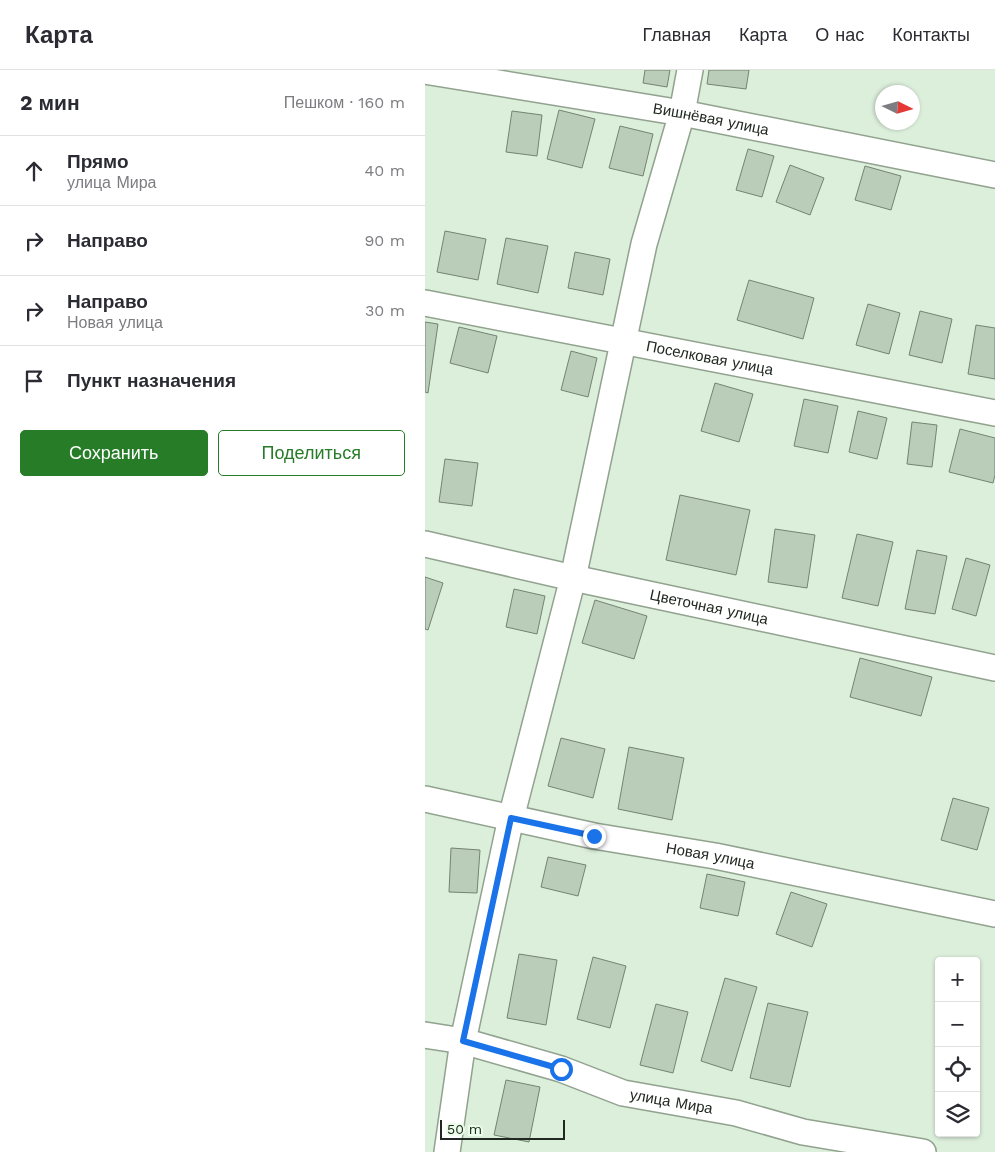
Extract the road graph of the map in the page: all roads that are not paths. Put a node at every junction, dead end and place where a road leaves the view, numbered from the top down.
1 (690, 70) edge
2 (425, 72) edge
3 (682, 113) junction
4 (995, 175) edge
5 (425, 303) edge
6 (623, 342) junction
7 (995, 413) edge
8 (425, 544) edge
9 (573, 578) junction
10 (995, 668) edge
11 (425, 800) edge
12 (511, 818) junction
13 (995, 914) edge
14 (425, 1034) edge
15 (463, 1041) junction
16 (447, 1152) edge
17 (923, 1152) edge

1 - 3 street
2 - 3 street, Вишнёвая улица
3 - 4 street, Вишнёвая улица
3 - 6 street
5 - 6 street, Поселковая улица
6 - 7 street, Поселковая улица
6 - 9 street
8 - 9 street, Цветочная улица
9 - 10 street, Цветочная улица
9 - 12 street
11 - 12 street, Новая улица
12 - 13 street, Новая улица
12 - 15 street
14 - 15 street, улица Мира
15 - 16 street
15 - 17 street, улица Мира

